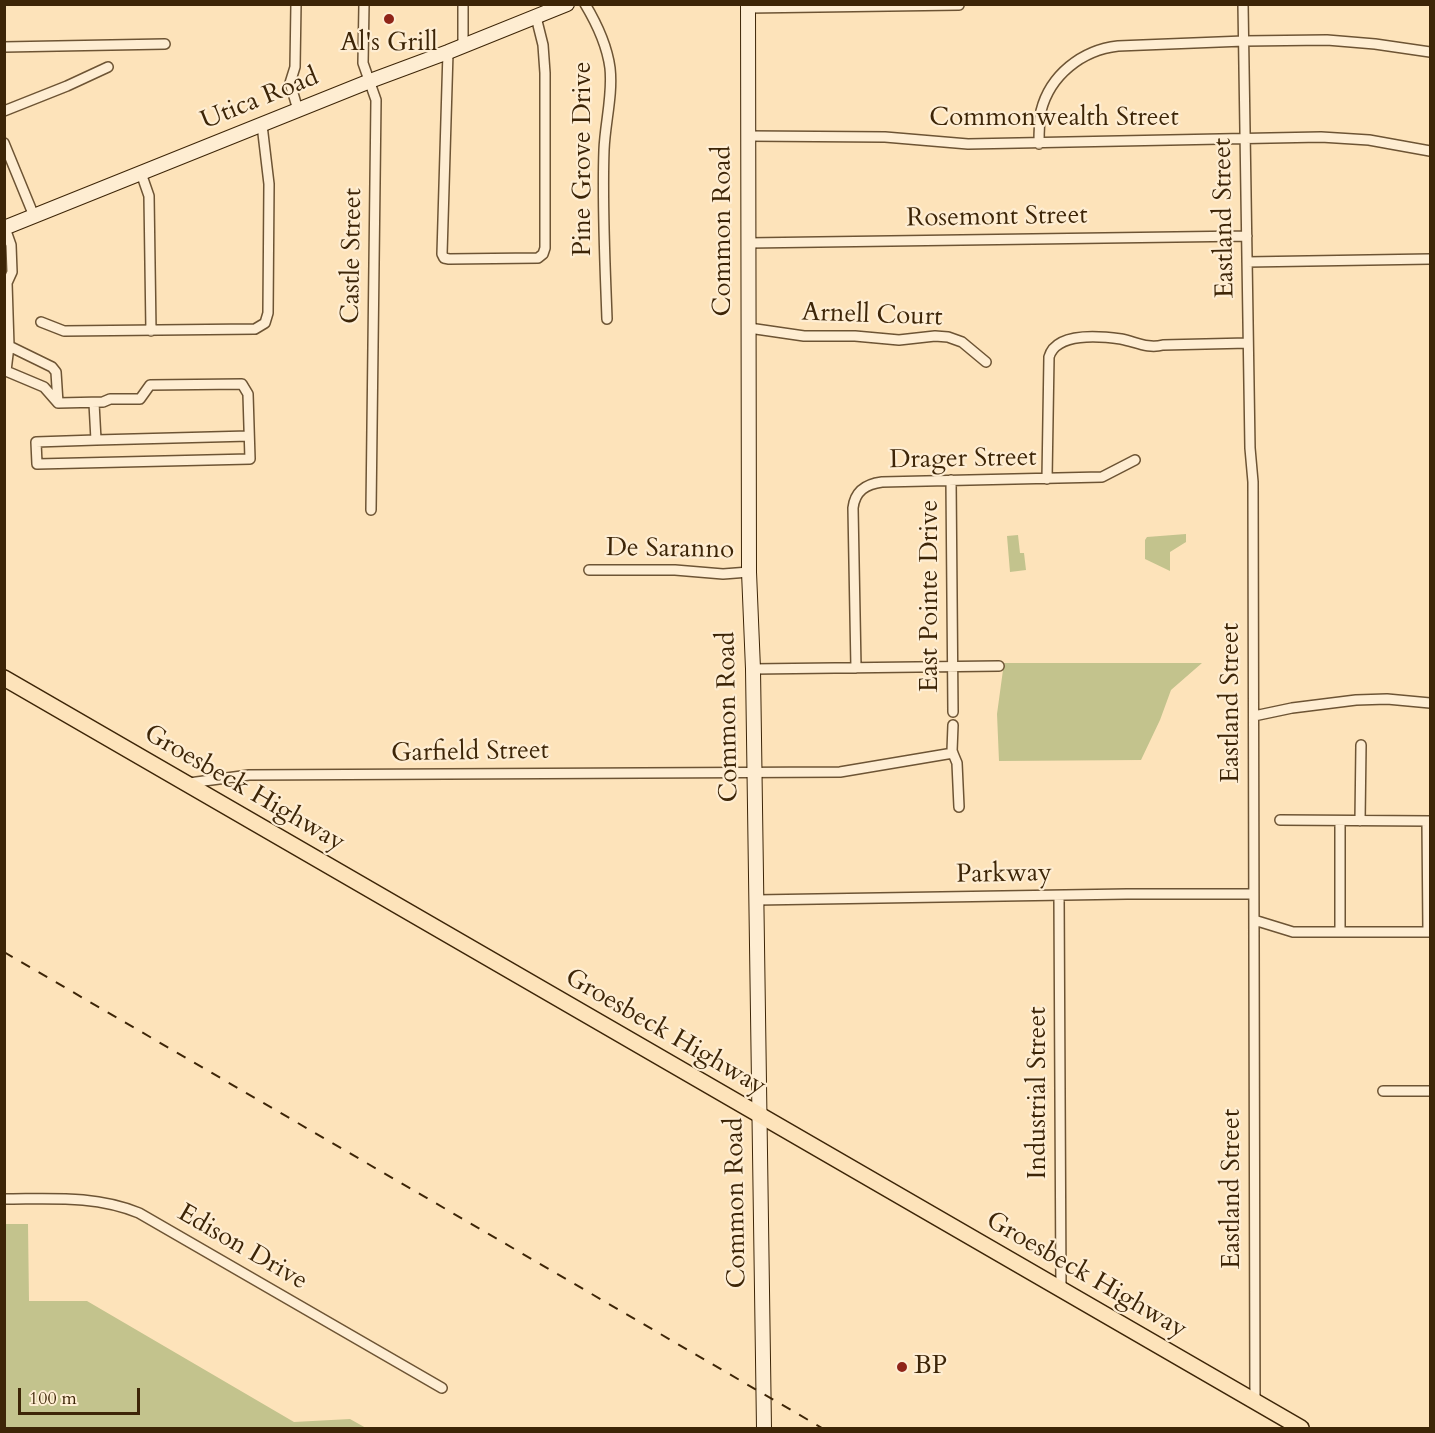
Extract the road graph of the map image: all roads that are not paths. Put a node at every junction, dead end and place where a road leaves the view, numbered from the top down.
1 (296, 4) edge
2 (364, 4) edge
3 (463, 4) edge
4 (567, 4) edge
5 (585, 4) edge
6 (1243, 4) edge
7 (959, 5) edge
8 (748, 6) edge
9 (536, 18) junction
10 (1244, 41) junction
11 (165, 44) dead end
12 (463, 46) junction
13 (4, 47) edge
14 (448, 52) junction
15 (1431, 52) edge
16 (108, 67) dead end
17 (370, 81) junction
18 (298, 110) junction
19 (4, 111) edge
20 (262, 125) junction
21 (748, 136) junction
22 (1245, 139) junction
23 (4, 143) edge
24 (1039, 144) junction
25 (1431, 151) edge
26 (141, 173) junction
27 (34, 216) junction
28 (5, 228) edge
29 (1247, 236) junction
30 (748, 243) junction
31 (1431, 259) edge
32 (1247, 262) junction
33 (6, 281) edge
34 (608, 319) dead end
35 (41, 322) dead end
36 (749, 328) junction
37 (151, 331) junction
38 (1248, 343) junction
39 (9, 346) junction
40 (986, 362) dead end
41 (57, 403) junction
42 (94, 403) junction
43 (249, 436) junction
44 (96, 440) junction
45 (1135, 460) dead end
46 (1047, 479) junction
47 (951, 480) junction
48 (371, 510) dead end
49 (589, 570) dead end
50 (749, 572) junction
51 (999, 666) dead end
52 (952, 667) junction
53 (856, 668) junction
54 (753, 669) junction
55 (4, 678) edge
56 (1431, 703) edge
57 (952, 712) dead end
58 (1254, 716) junction
59 (953, 725) dead end
60 (1361, 745) dead end
61 (953, 753) junction
62 (754, 771) junction
63 (187, 784) junction
64 (958, 807) dead end
65 (1280, 820) dead end
66 (1340, 821) junction
67 (1360, 821) junction
68 (1429, 822) edge
69 (1253, 894) junction
70 (1059, 896) junction
71 (756, 900) junction
72 (1254, 920) junction
73 (1340, 932) junction
74 (1429, 932) edge
75 (1383, 1091) dead end
76 (1431, 1091) edge
77 (760, 1116) junction
78 (4, 1199) edge
79 (1061, 1290) junction
80 (442, 1388) dead end
81 (1255, 1402) junction
82 (765, 1428) edge
83 (1301, 1428) edge

1 - 18 street
2 - 17 street, Castle Street
3 - 12 street
4 - 9 street, Utica Road
5 - 34 street, Pine Grove Drive
6 - 10 street, Eastland Street
7 - 8 street
8 - 21 street, Common Road
9 - 12 street, Utica Road
9 - 14 street
10 - 15 street
10 - 22 street, Eastland Street
10 - 24 street
11 - 13 street
12 - 14 street, Utica Road
14 - 17 street, Utica Road
16 - 19 street
17 - 18 street, Utica Road
17 - 48 street, Castle Street
18 - 20 street, Utica Road
20 - 26 street, Utica Road
20 - 37 street
21 - 24 street, Commonwealth Street
21 - 30 street, Common Road
22 - 24 street, Commonwealth Street
22 - 25 street, Commonwealth Street
22 - 29 street, Eastland Street
23 - 27 street
26 - 27 street, Utica Road
26 - 37 street
27 - 28 street, Utica Road
28 - 33 street
29 - 30 street, Rosemont Street
29 - 32 street, Eastland Street
30 - 36 street, Common Road
31 - 32 street
32 - 38 street, Eastland Street
33 - 39 street
35 - 37 street
36 - 40 street, Arnell Court
36 - 50 street, Common Road
38 - 46 street
38 - 58 street, Eastland Street
39 - 41 street
39 - 41 street
41 - 42 street
42 - 43 street
42 - 44 street
43 - 44 street
43 - 44 street
45 - 46 street, Drager Street
46 - 47 street, Drager Street
47 - 52 street, East Pointe Drive
47 - 53 street, Drager Street
49 - 50 street, De Saranno
50 - 54 street, Common Road
51 - 52 street
52 - 53 street
52 - 57 street, East Pointe Drive
53 - 54 street
54 - 62 street, Common Road
55 - 63 main road, Groesbeck Highway
56 - 58 street
58 - 69 street, Eastland Street
59 - 61 street
60 - 67 street
61 - 62 street, Garfield Street
61 - 64 street
62 - 63 street, Garfield Street
62 - 71 street, Common Road
63 - 77 main road, Groesbeck Highway
65 - 66 street
66 - 67 street
66 - 73 street
67 - 68 street
68 - 74 street
69 - 70 street, Parkway
69 - 72 street, Eastland Street
70 - 71 street, Parkway
70 - 79 street, Industrial Street
71 - 77 street, Common Road
72 - 73 street
72 - 81 street, Eastland Street
73 - 74 street
75 - 76 street
77 - 79 main road, Groesbeck Highway
77 - 82 street, Common Road
78 - 80 street, Edison Drive
79 - 81 main road, Groesbeck Highway
81 - 83 main road, Groesbeck Highway

